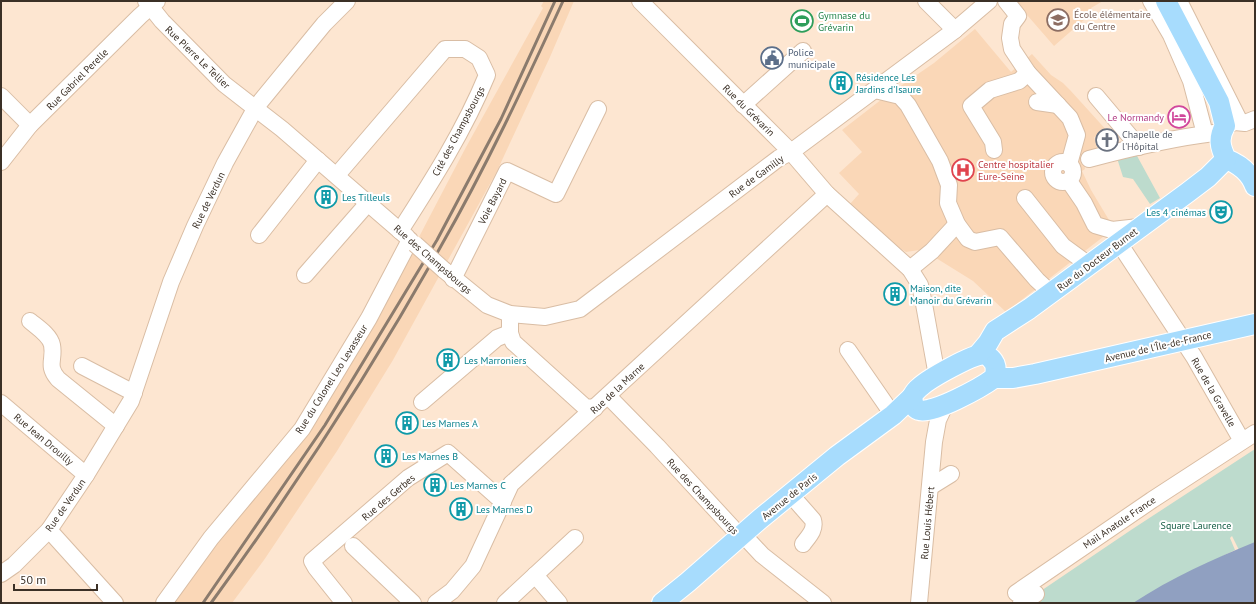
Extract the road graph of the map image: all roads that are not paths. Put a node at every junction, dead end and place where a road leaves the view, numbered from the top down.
1 (347, 1) edge
2 (640, 1) edge
3 (926, 1) edge
4 (989, 1) edge
5 (1006, 1) edge
6 (1151, 1) edge
7 (1166, 1) edge
8 (1179, 1) edge
9 (151, 3) edge
10 (955, 30) junction
11 (803, 51) dead end
12 (1028, 73) junction
13 (874, 90) junction
14 (1, 96) edge
15 (1096, 96) dead end
16 (1037, 102) dead end
17 (743, 105) junction
18 (1058, 105) junction
19 (256, 107) junction
20 (598, 109) dead end
21 (30, 125) junction
22 (1232, 126) edge
23 (1139, 147) junction
24 (994, 150) dead end
25 (791, 152) junction
26 (1089, 159) dead end
27 (1226, 159) junction
28 (318, 160) junction
29 (1, 162) edge
30 (337, 176) junction
31 (1255, 186) edge
32 (828, 194) junction
33 (1025, 198) dead end
34 (368, 203) junction
35 (957, 224) junction
36 (1139, 227) junction
37 (1104, 228) junction
38 (259, 235) dead end
39 (408, 238) junction
40 (1115, 246) junction
41 (1089, 265) junction
42 (910, 269) junction
43 (449, 274) junction
44 (305, 275) dead end
45 (1051, 293) junction
46 (510, 314) junction
47 (30, 321) dead end
48 (1255, 324) edge
49 (510, 333) junction
50 (1181, 338) junction
51 (848, 350) dead end
52 (990, 364) junction
53 (82, 366) dead end
54 (937, 376) junction
55 (134, 393) junction
56 (608, 396) junction
57 (422, 402) dead end
58 (1, 403) edge
59 (916, 404) junction
60 (945, 405) junction
61 (595, 408) junction
62 (893, 415) junction
63 (116, 426) junction
64 (1249, 437) edge
65 (934, 442) junction
66 (951, 474) dead end
67 (86, 475) junction
68 (930, 487) junction
69 (791, 495) junction
70 (503, 502) junction
71 (48, 530) junction
72 (740, 536) junction
73 (575, 538) dead end
74 (803, 544) dead end
75 (353, 546) dead end
76 (1, 574) edge
77 (535, 576) junction
78 (688, 582) junction
79 (115, 603) edge
80 (164, 603) edge
81 (344, 603) edge
82 (413, 603) edge
83 (436, 603) edge
84 (505, 603) edge
85 (560, 603) edge
86 (662, 603) edge
87 (668, 603) edge
88 (823, 603) edge
89 (919, 603) edge
90 (1021, 603) edge

1 - 19 street, Rue de Verdun
2 - 17 street, Rue du Grévarin
3 - 10 street
4 - 10 street, Rue de Gamilly
5 - 12 street
6 - 22 street
7 - 22 main road
8 - 22 street
9 - 19 street, Rue Pierre Le Tellier
9 - 21 street, Rue Gabriel Perelle
10 - 13 street, Rue de Gamilly
11 - 17 street
12 - 18 street
12 - 24 street
13 - 25 street, Rue de Gamilly
13 - 35 street
14 - 21 street
15 - 23 street
16 - 18 street
17 - 25 street, Rue du Grévarin
18 - 37 street
19 - 28 street, Rue des Champsbourgs
19 - 55 street, Rue de Verdun
20 - 43 street, Voie Bayard
21 - 29 street, Rue Gabriel Perelle
22 - 23 street
22 - 27 main road
23 - 26 street
25 - 32 street, Rue du Grévarin
25 - 46 street, Rue de Gamilly
27 - 31 main road
27 - 36 main road, Rue du Docteur Burnet
28 - 30 street, Rue des Champsbourgs
28 - 38 street
30 - 34 street, Rue des Champsbourgs
30 - 39 street, Cité des Champsbourgs
32 - 42 street, Rue du Grévarin
32 - 56 street, Rue de la Marne
33 - 41 street
34 - 39 street, Rue des Champsbourgs
34 - 44 street
35 - 42 street
35 - 45 street
36 - 37 street
36 - 40 main road, Rue du Docteur Burnet
37 - 40 street, Rue de la Gravelle
39 - 43 street, Rue des Champsbourgs, bridge
39 - 80 street, Rue du Colonel Leo Levasseur
40 - 41 main road, Rue du Docteur Burnet
40 - 50 street, Rue de la Gravelle
41 - 45 main road, Rue du Docteur Burnet
42 - 54 street, Rue du Grévarin
43 - 46 street, Rue des Champsbourgs
45 - 52 main road, Rue du Docteur Burnet
46 - 49 street
47 - 63 street
48 - 50 main road, Avenue de l'Île-de-France
49 - 57 street
49 - 61 street
50 - 52 main road, Avenue de l'Île-de-France
50 - 64 street, Rue de la Gravelle
51 - 62 street
52 - 54 main road, Avenue de l'Île-de-France
52 - 60 main road, Avenue de l'Île-de-France
53 - 55 street
54 - 59 main road, Avenue de l'Île-de-France
55 - 63 street, Rue de Verdun
56 - 61 street, Rue de la Marne
56 - 72 street, Rue des Champsbourgs
58 - 67 street, Rue Jean Drouilly
59 - 60 main road, Avenue de l'Île-de-France
59 - 62 main road, Avenue de Paris
59 - 65 street, Rue Louis Hébert
60 - 65 street, Rue Louis Hébert
61 - 70 street, Rue de la Marne
62 - 69 main road, Avenue de Paris
63 - 67 street, Rue de Verdun
64 - 90 street, Mail Anatole France
65 - 68 street, Rue Louis Hébert
66 - 68 street
67 - 71 street, Rue de Verdun
68 - 89 street, Rue Louis Hébert
69 - 72 main road, Avenue de Paris
69 - 74 street
70 - 81 street, Rue des Gerbes
70 - 83 street, Rue de la Marne
71 - 76 street, Rue de Verdun
71 - 79 street
72 - 78 main road, Avenue de Paris
72 - 88 street, Rue des Champsbourgs
73 - 77 street
75 - 82 street
77 - 84 street
77 - 85 street
78 - 86 main road, Avenue de Paris
78 - 87 main road, Avenue de Paris

